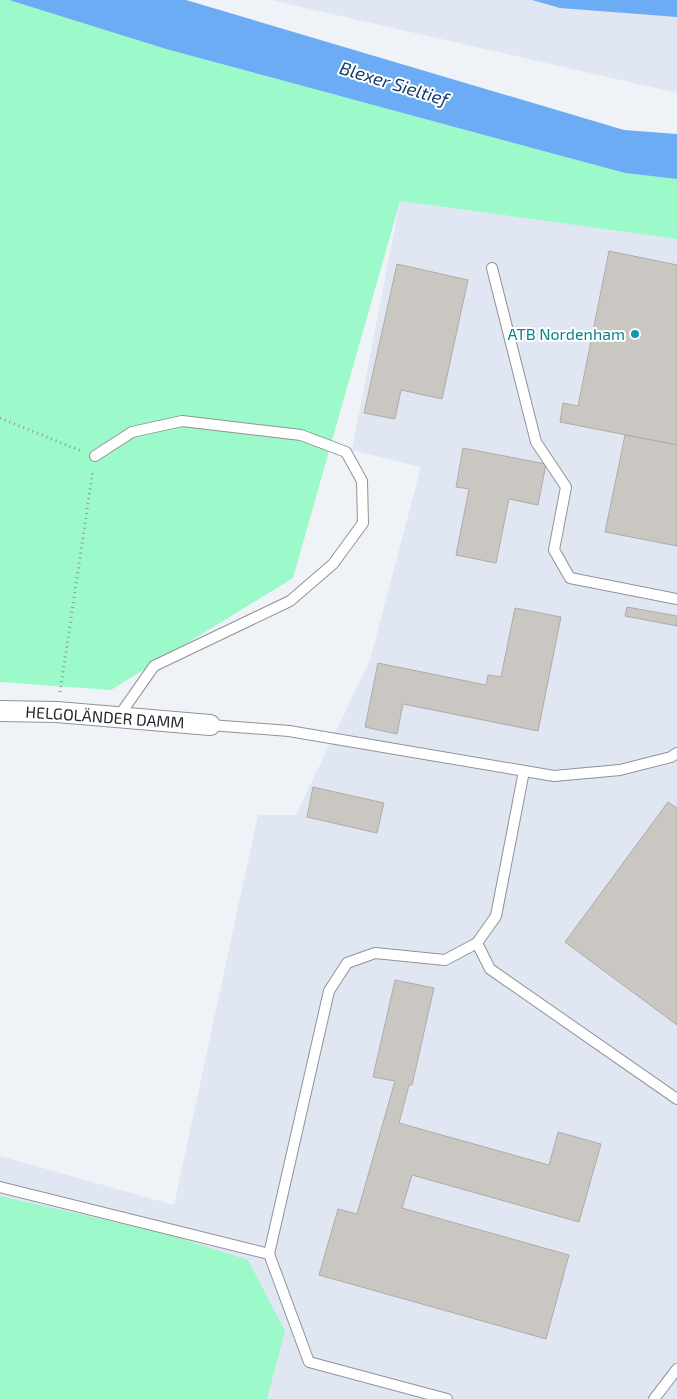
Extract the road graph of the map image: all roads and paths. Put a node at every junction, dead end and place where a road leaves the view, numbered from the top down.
1 (492, 268) dead end
2 (0, 418) edge
3 (95, 456) junction
4 (677, 599) edge
5 (0, 711) edge
6 (57, 712) junction
7 (119, 716) junction
8 (210, 725) joint
9 (677, 753) edge
10 (524, 771) junction
11 (477, 943) junction
12 (677, 1098) edge
13 (0, 1187) edge
14 (269, 1254) junction
15 (677, 1369) edge
16 (446, 1399) edge
17 (654, 1399) edge

1 - 4 lane
2 - 3 path
3 - 6 path
3 - 7 lane
5 - 6 street, HELGOLÄNDER DAMM
6 - 7 street, HELGOLÄNDER DAMM
7 - 8 street, HELGOLÄNDER DAMM
8 - 10 lane
9 - 10 lane
10 - 11 lane
11 - 12 lane
11 - 14 lane
13 - 14 lane
14 - 16 lane
15 - 17 lane

